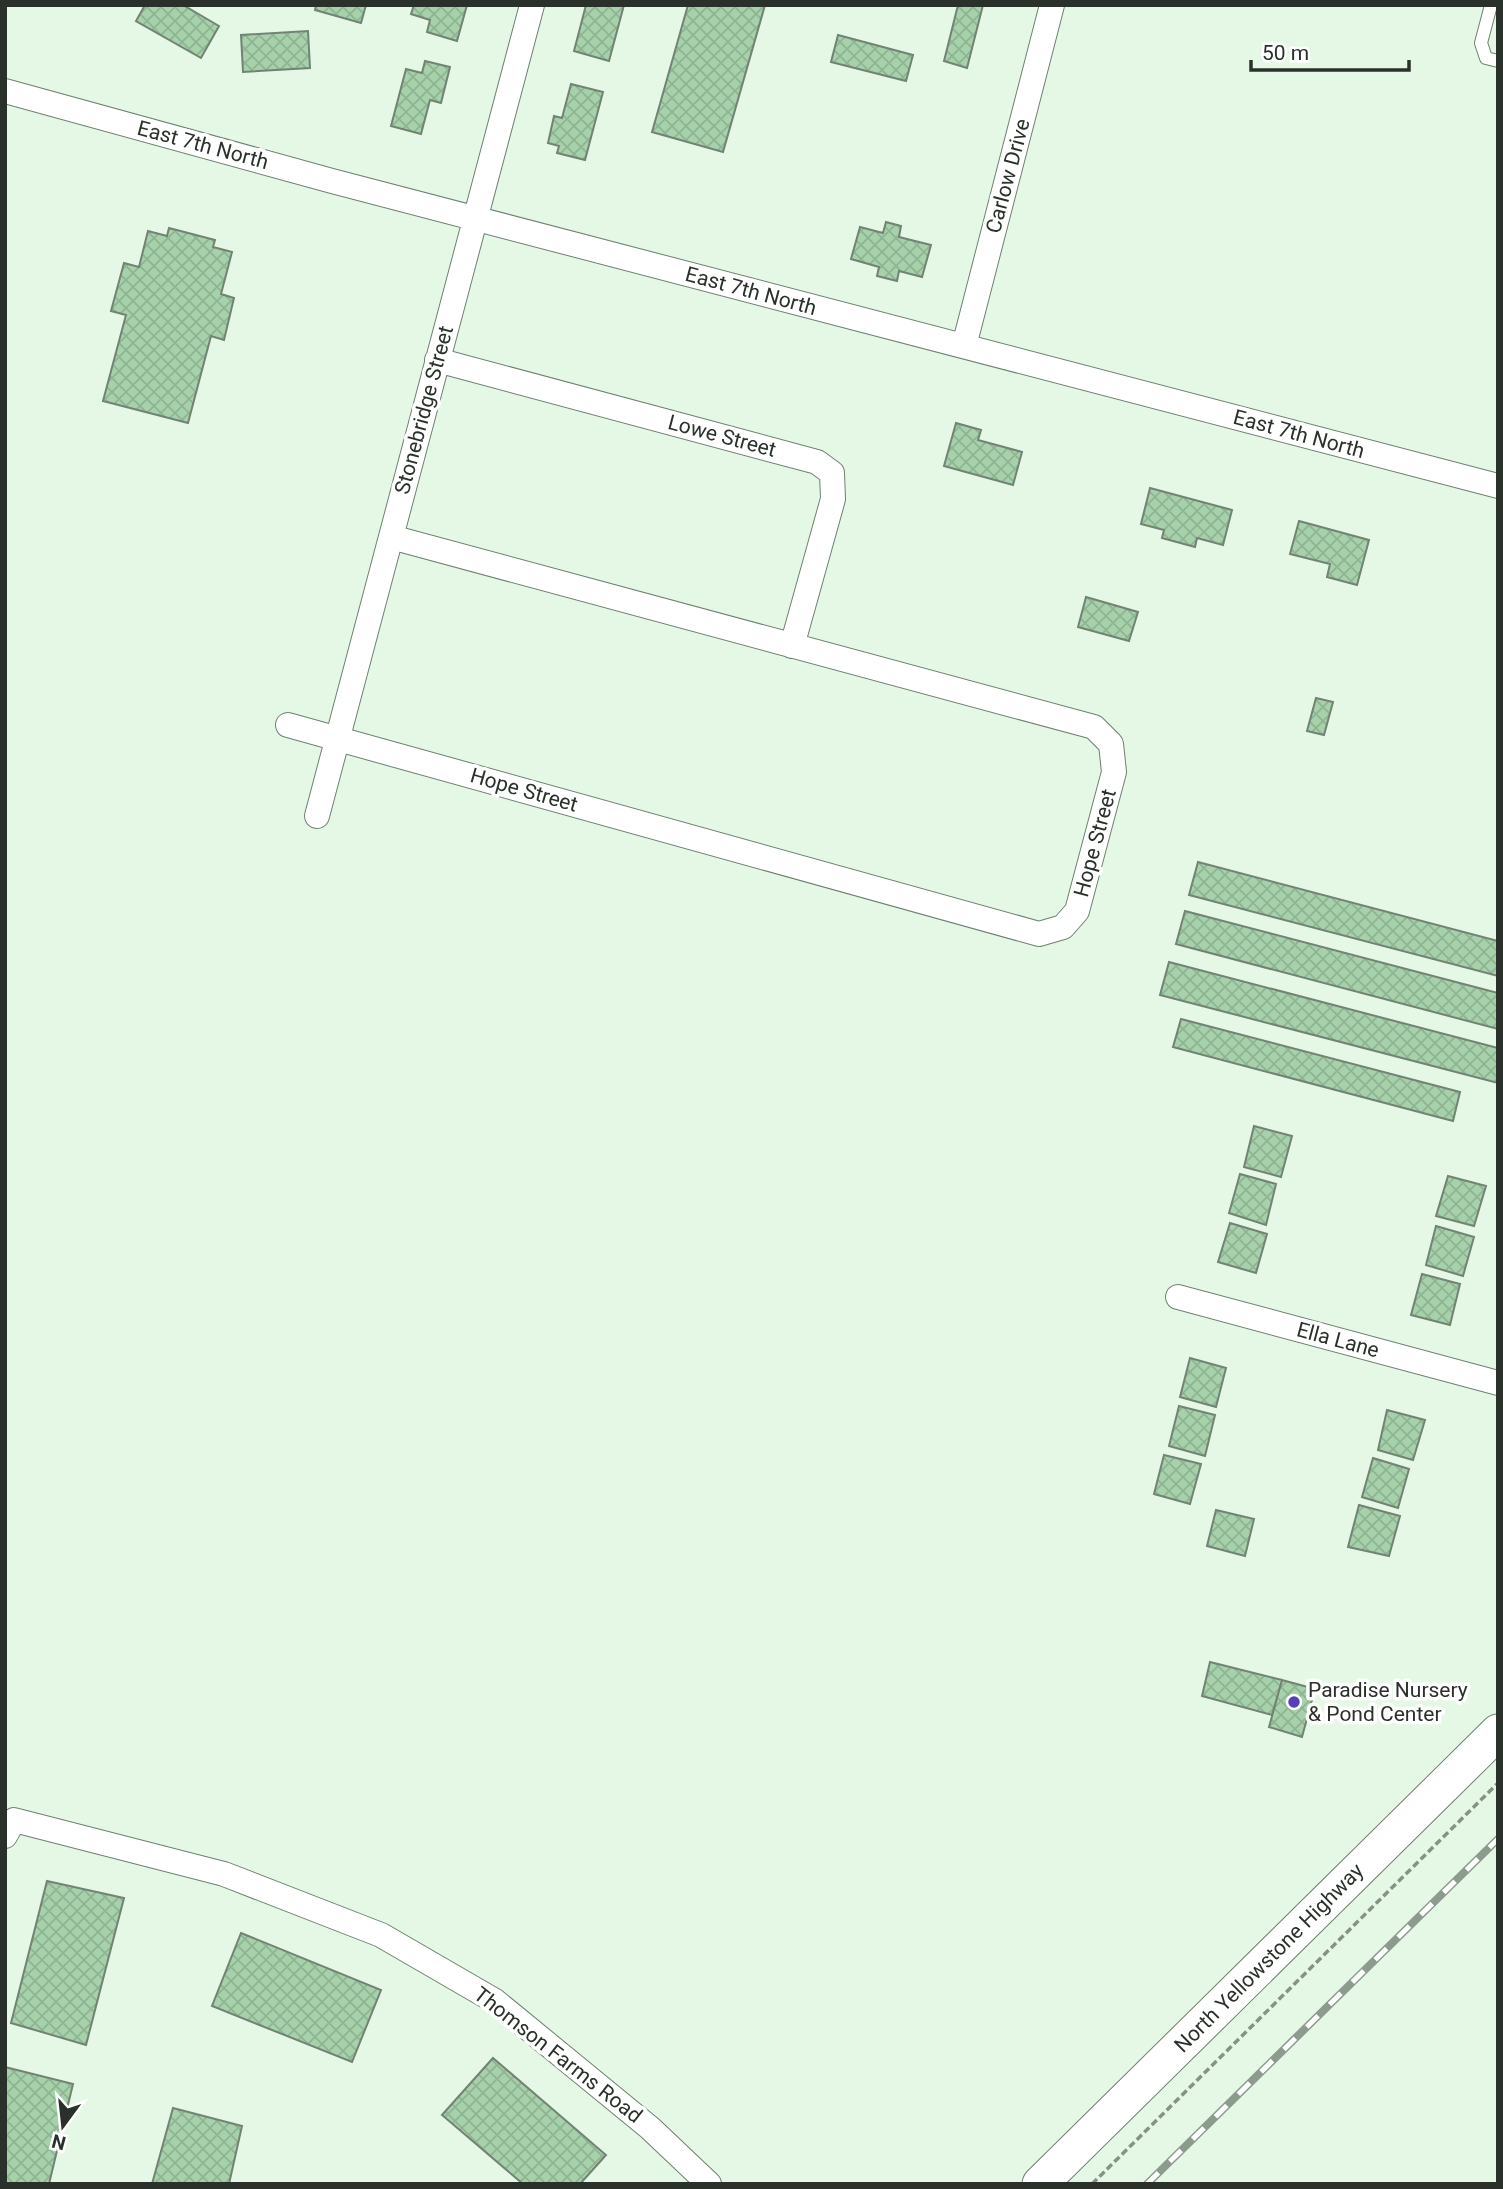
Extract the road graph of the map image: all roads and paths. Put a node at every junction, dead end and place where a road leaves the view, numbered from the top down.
1 (531, 5) edge
2 (1052, 5) edge
3 (1492, 5) edge
4 (1498, 61) edge
5 (5, 91) edge
6 (474, 218) junction
7 (964, 346) junction
8 (437, 360) junction
9 (1498, 486) edge
10 (390, 537) junction
11 (792, 646) junction
12 (288, 725) dead end
13 (338, 738) junction
14 (317, 816) dead end
15 (1178, 1297) dead end
16 (1498, 1383) edge
17 (1498, 1732) edge
18 (1498, 1783) edge
19 (5, 1836) edge
20 (709, 2184) edge
21 (1040, 2184) edge
22 (1092, 2184) edge

1 - 6 street, Stonebridge Street
2 - 7 street, Carlow Drive
3 - 4 lane
5 - 6 street, East 7th North
6 - 7 street, East 7th North
6 - 8 street, Stonebridge Street
7 - 9 street, East 7th North
8 - 10 street, Stonebridge Street
8 - 11 street, Lowe Street
10 - 11 street, Hope Street
10 - 13 street, Stonebridge Street
11 - 13 street, Hope Street
12 - 13 street, Hope Street
13 - 14 street, Stonebridge Street
15 - 16 street, Ella Lane
17 - 21 main road, North Yellowstone Highway
18 - 22 path
19 - 20 street, Thomson Farms Road

